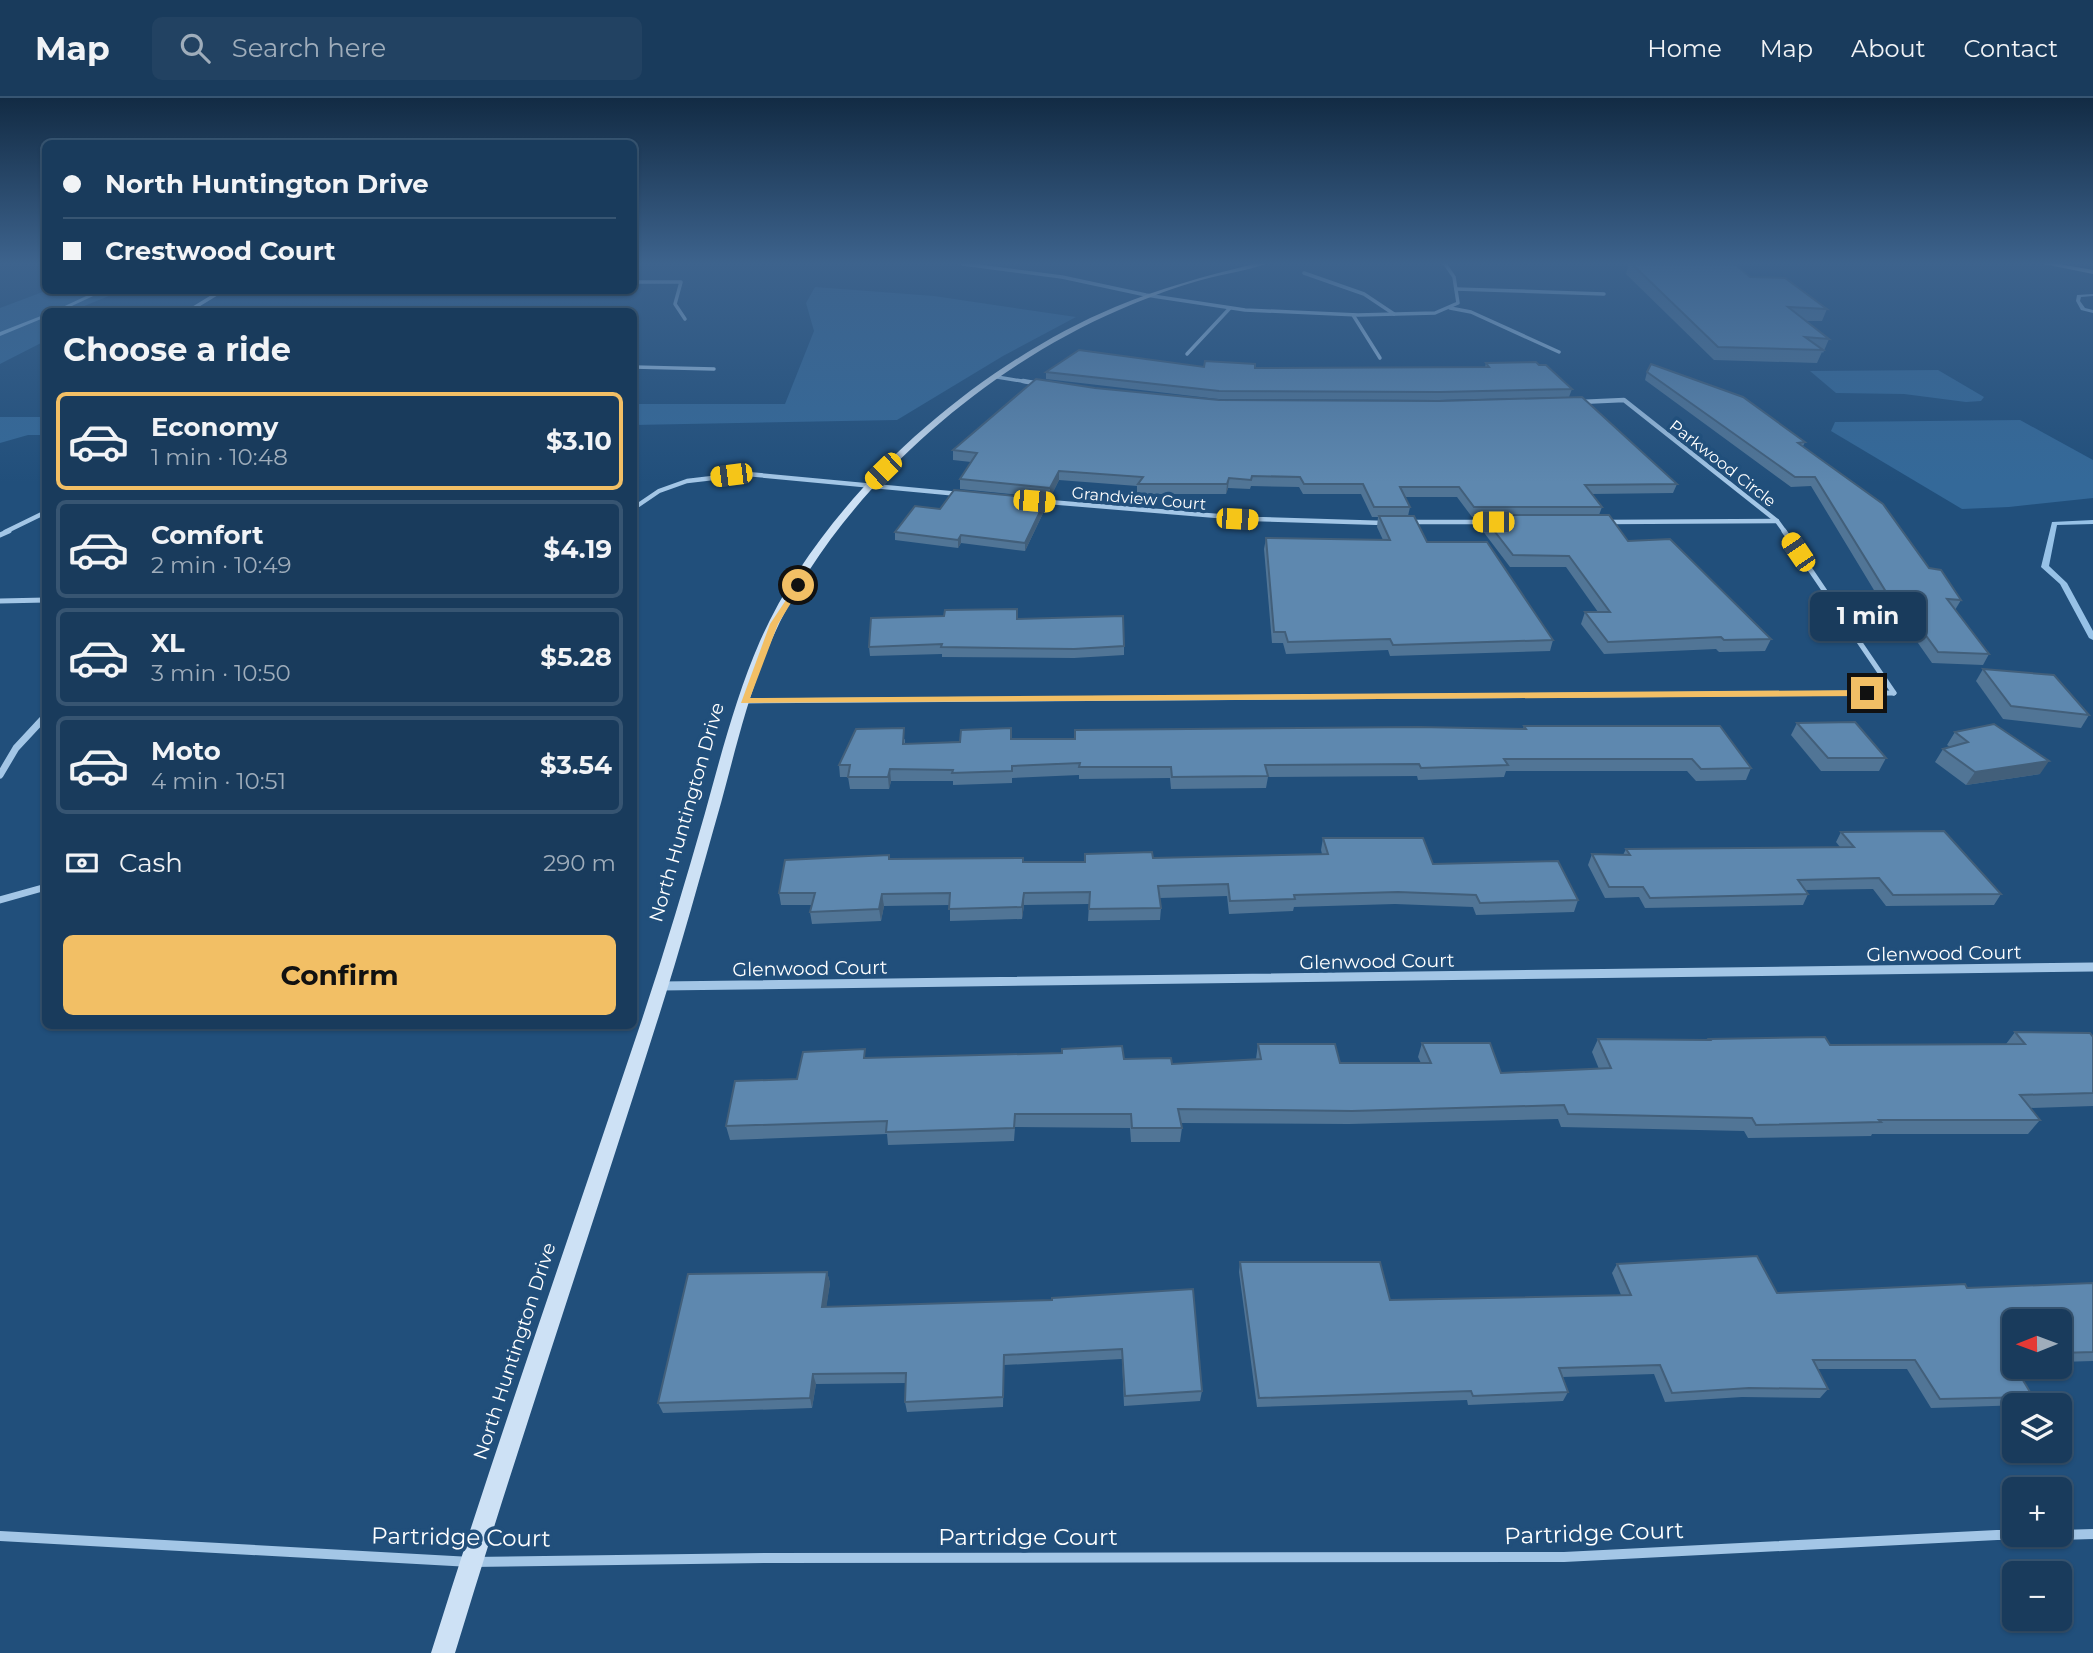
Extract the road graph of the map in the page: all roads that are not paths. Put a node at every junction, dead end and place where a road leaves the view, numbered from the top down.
1 (1063, 337) edge
2 (1203, 337) edge
3 (1368, 337) edge
4 (1524, 337) edge
5 (1559, 352) dead end
6 (1187, 354) dead end
7 (1380, 358) dead end
8 (637, 367) edge
9 (714, 369) dead end
10 (997, 377) junction
11 (1044, 384) edge
12 (1574, 402) edge
13 (868, 485) junction
14 (967, 495) edge
15 (1034, 501) edge
16 (637, 506) edge
17 (42, 514) edge
18 (1777, 521) junction
19 (1493, 522) edge
20 (1605, 522) edge
21 (0, 535) edge
22 (42, 600) edge
23 (0, 601) edge
24 (744, 701) junction
25 (42, 720) edge
26 (0, 775) edge
27 (42, 888) edge
28 (0, 900) edge
29 (2093, 967) edge
30 (661, 986) junction
31 (2093, 1534) edge
32 (2002, 1535) edge
33 (2072, 1535) edge
34 (0, 1536) edge
35 (471, 1562) junction
36 (443, 1653) edge

1 - 10 street, North Huntington Drive
2 - 6 street
3 - 7 street
4 - 5 street
8 - 9 street
10 - 11 street
10 - 13 street, North Huntington Drive
12 - 18 street, Parkwood Circle
13 - 14 street
13 - 16 street
13 - 24 street, North Huntington Drive
15 - 19 street, Grandview Court
17 - 21 street
18 - 20 street
18 - 24 street, Parkwood Circle
22 - 23 street
24 - 30 street, North Huntington Drive
25 - 26 street
27 - 28 street
29 - 30 street, Glenwood Court
30 - 35 street, North Huntington Drive
31 - 33 street, Partridge Court
32 - 35 street, Partridge Court
34 - 35 street, Partridge Court
35 - 36 street, North Huntington Drive

